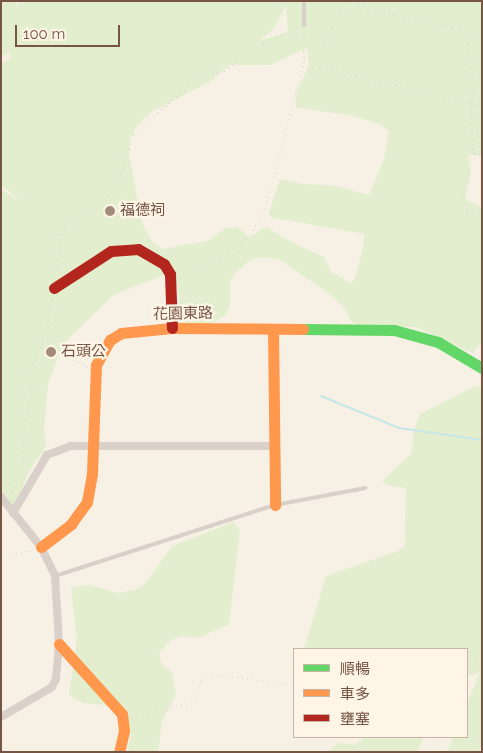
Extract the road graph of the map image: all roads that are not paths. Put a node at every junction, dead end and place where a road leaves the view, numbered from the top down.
1 (304, 1) edge
2 (304, 25) road end
3 (54, 288) road end
4 (172, 328) junction
5 (273, 329) junction
6 (482, 368) edge
7 (92, 446) junction
8 (274, 446) junction
9 (365, 488) dead end
10 (5, 496) edge
11 (276, 505) junction
12 (13, 513) junction
13 (41, 547) junction
14 (55, 576) junction
15 (59, 644) junction
16 (1, 717) edge
17 (119, 752) edge

1 - 2 lane
3 - 4 street
4 - 5 street, 花園東路
4 - 7 street, 花園東路
5 - 6 street, 花園東路
5 - 8 street
7 - 8 street
7 - 12 street
7 - 13 street, 花園東路
8 - 11 street
9 - 11 lane
10 - 12 street
11 - 14 lane
12 - 13 street
13 - 14 street
14 - 15 street
15 - 16 street
15 - 17 street

